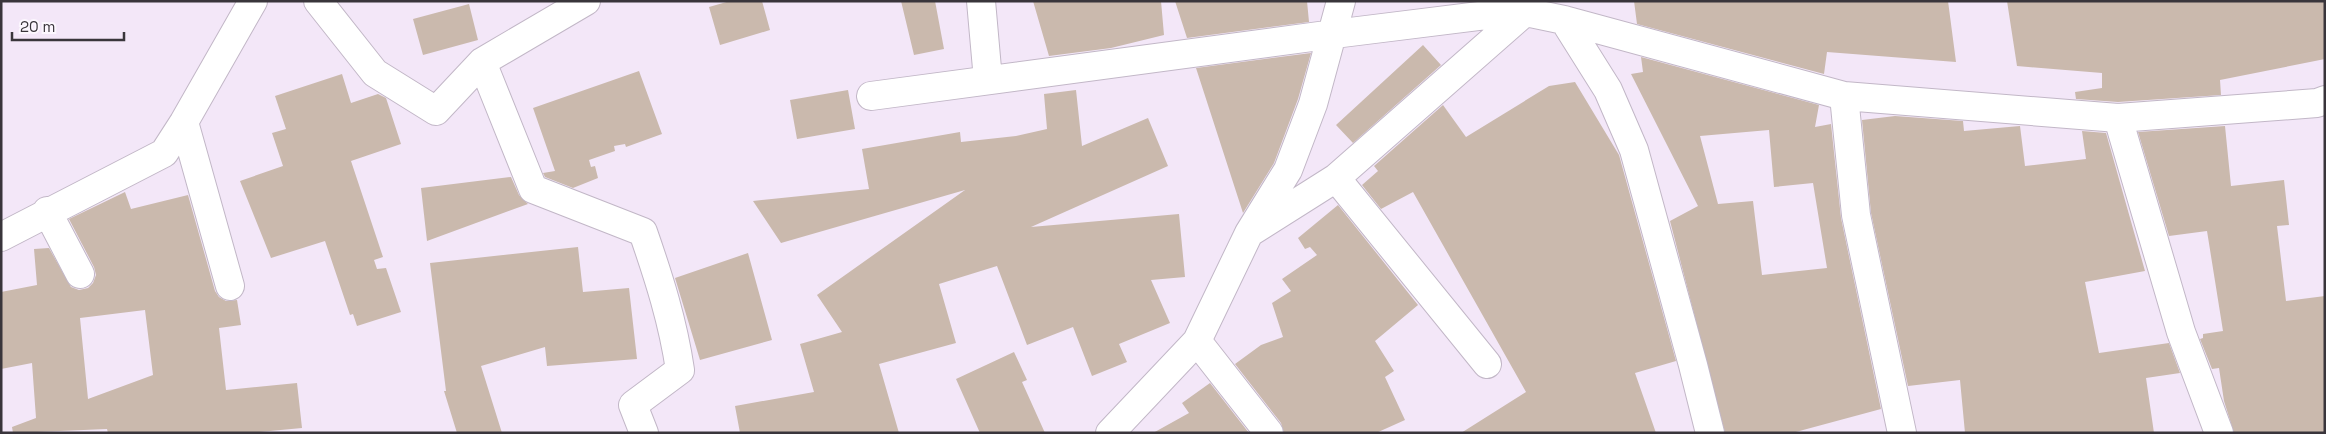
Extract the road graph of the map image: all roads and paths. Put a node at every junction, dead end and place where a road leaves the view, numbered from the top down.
1 (253, 1) edge
2 (318, 1) edge
3 (586, 1) edge
4 (982, 1) edge
5 (1342, 1) edge
6 (1531, 7) edge
7 (1564, 20) junction
8 (1334, 34) junction
9 (482, 62) junction
10 (988, 80) junction
11 (871, 96) dead end
12 (1844, 96) junction
13 (2325, 100) edge
14 (2118, 118) junction
15 (184, 122) junction
16 (1336, 178) junction
17 (47, 212) junction
18 (1249, 234) junction
19 (1, 237) edge
20 (80, 274) dead end
21 (230, 286) dead end
22 (1197, 341) junction
23 (1487, 364) dead end
24 (1120, 429) edge
25 (644, 433) edge
26 (1269, 433) edge
27 (1710, 433) edge
28 (1902, 433) edge
29 (2219, 433) edge

1 - 15 street
2 - 9 street
3 - 9 street
4 - 10 street
5 - 8 street
6 - 7 street
6 - 8 street
6 - 16 street
7 - 12 street
7 - 27 street
8 - 10 street
8 - 18 street
9 - 25 street
10 - 11 street
12 - 14 street
12 - 28 street
13 - 14 street
14 - 29 street
15 - 17 street
15 - 21 street
16 - 18 street
16 - 23 street
17 - 19 street
17 - 20 street
18 - 22 street
22 - 24 street
22 - 26 street

